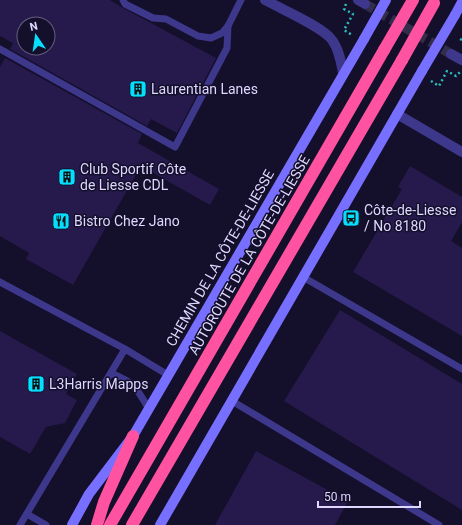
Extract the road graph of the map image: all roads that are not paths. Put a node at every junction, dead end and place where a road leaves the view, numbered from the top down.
1 (123, 0) edge
2 (241, 0) edge
3 (265, 0) edge
4 (386, 0) edge
5 (413, 0) edge
6 (435, 2) edge
7 (462, 2) edge
8 (228, 26) junction
9 (0, 49) edge
10 (451, 54) tunnel mouth
11 (461, 66) edge
12 (344, 73) junction
13 (397, 114) junction
14 (462, 152) edge
15 (304, 276) junction
16 (0, 282) edge
17 (125, 349) junction
18 (462, 369) edge
19 (111, 373) junction
20 (168, 375) junction
21 (232, 401) junction
22 (149, 409) junction
23 (133, 436) junction
24 (27, 514) junction
25 (20, 525) edge
26 (46, 525) edge
27 (72, 525) edge
28 (97, 525) edge
29 (110, 525) edge
30 (132, 525) edge
31 (160, 525) edge
32 (440, 525) edge

1 - 8 lane
2 - 8 lane
3 - 12 street
4 - 12 main road, CHEMIN DE LA CÔTE-DE-LIESSE, bridge
5 - 29 highway, AUTOROUTE DE LA CÔTE-DE-LIESSE, bridge
6 - 30 highway, bridge
7 - 13 main road, bridge
8 - 9 lane
10 - 11 street
12 - 20 main road, CHEMIN DE LA CÔTE-DE-LIESSE
13 - 14 street
13 - 15 main road
15 - 18 lane
15 - 21 main road
16 - 17 lane
17 - 19 lane
17 - 20 lane
19 - 22 lane
19 - 24 lane
20 - 22 main road, CHEMIN DE LA CÔTE-DE-LIESSE
21 - 31 main road
21 - 32 lane
22 - 23 main road, CHEMIN DE LA CÔTE-DE-LIESSE
23 - 27 main road, CHEMIN DE LA CÔTE-DE-LIESSE
23 - 28 highway
24 - 25 lane
24 - 26 lane

